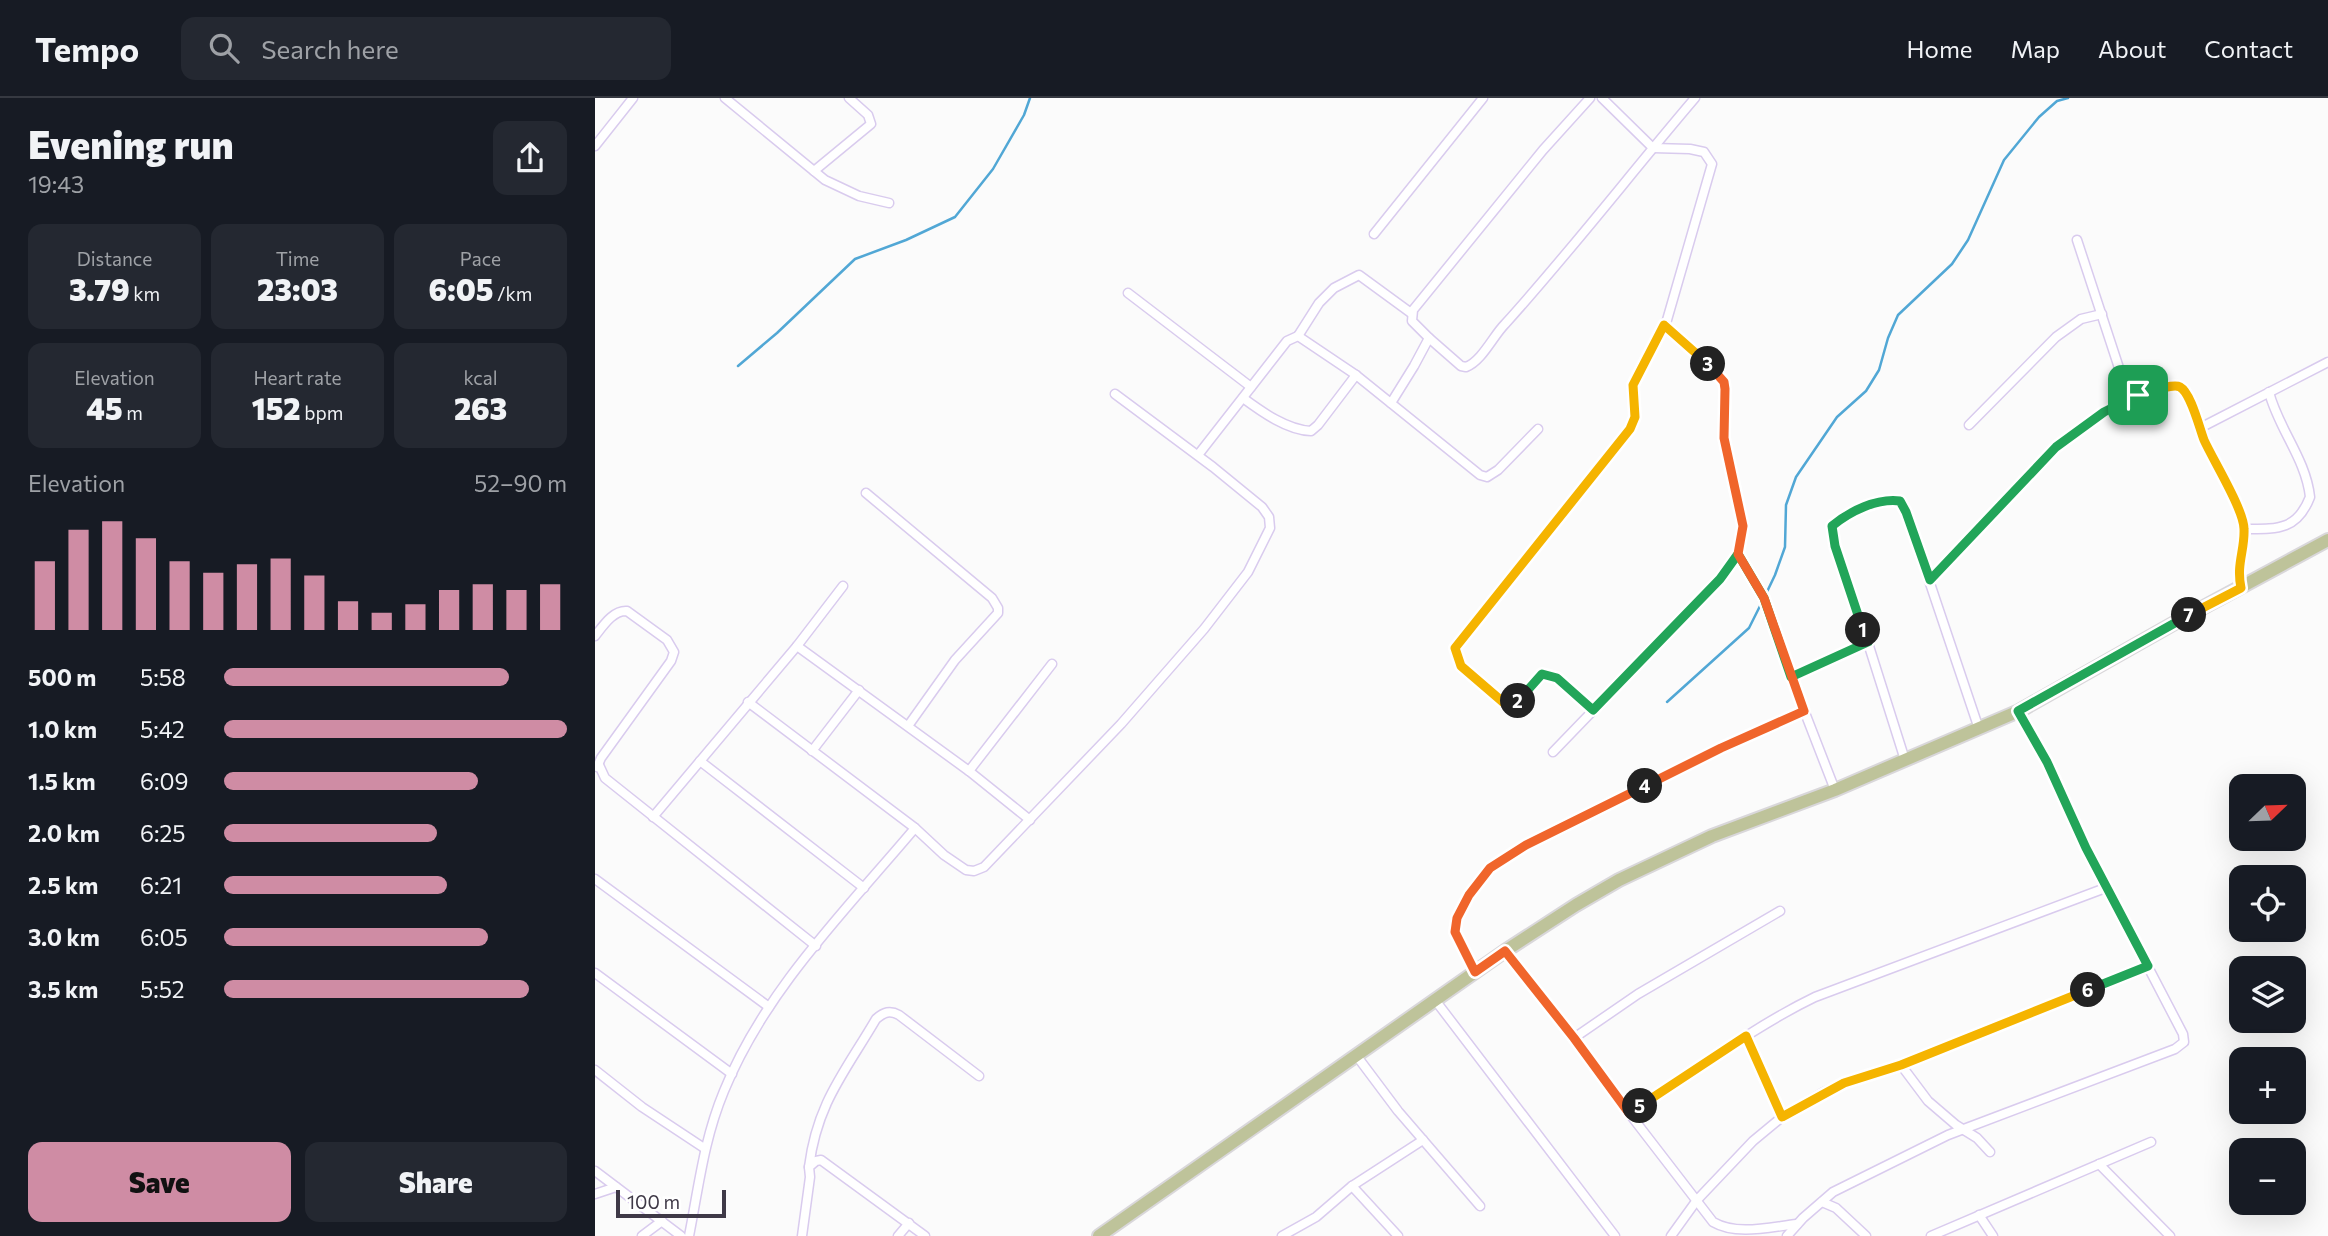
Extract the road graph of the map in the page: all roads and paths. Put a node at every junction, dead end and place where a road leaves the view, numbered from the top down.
1 (633, 98) edge
2 (725, 98) edge
3 (849, 98) edge
4 (1483, 98) edge
5 (1590, 98) edge
6 (1602, 98) edge
7 (1695, 98) edge
8 (595, 146) edge
9 (1653, 148) junction
10 (814, 171) junction
11 (889, 203) dead end
12 (1374, 234) dead end
13 (2077, 240) dead end
14 (1128, 293) dead end
15 (1411, 313) junction
16 (2102, 314) junction
17 (1664, 325) junction
18 (1298, 336) junction
19 (1429, 338) junction
20 (2328, 362) edge
21 (1356, 375) junction
22 (1251, 387) junction
23 (2269, 392) junction
24 (1115, 394) dead end
25 (2138, 395) junction
26 (1243, 398) junction
27 (1391, 403) junction
28 (1969, 425) dead end
29 (2200, 428) junction
30 (1538, 429) dead end
31 (1198, 455) junction
32 (866, 493) dead end
33 (2244, 528) junction
34 (2328, 540) edge
35 (1738, 554) junction
36 (1930, 580) junction
37 (843, 586) dead end
38 (2241, 588) junction
39 (595, 636) edge
40 (1868, 642) junction
41 (797, 646) junction
42 (1052, 664) dead end
43 (1791, 677) junction
44 (859, 690) junction
45 (748, 702) junction
46 (1593, 710) junction
47 (1804, 711) junction
48 (2018, 711) junction
49 (908, 726) junction
50 (1979, 729) junction
51 (812, 751) junction
52 (1553, 752) dead end
53 (1905, 760) junction
54 (700, 761) junction
55 (597, 767) edge
56 (969, 771) junction
57 (1835, 790) junction
58 (653, 817) junction
59 (1030, 820) junction
60 (915, 828) junction
61 (595, 879) edge
62 (2108, 887) junction
63 (864, 888) junction
64 (1780, 911) dead end
65 (816, 946) junction
66 (1505, 951) junction
67 (2148, 966) junction
68 (1475, 972) junction
69 (595, 974) edge
70 (1435, 1000) junction
71 (769, 1007) junction
72 (1746, 1036) junction
73 (1574, 1038) junction
74 (1356, 1055) junction
75 (1901, 1065) junction
76 (595, 1070) edge
77 (732, 1074) junction
78 (979, 1076) dead end
79 (1629, 1113) junction
80 (1782, 1117) junction
81 (1962, 1129) junction
82 (1423, 1140) junction
83 (2151, 1142) dead end
84 (704, 1148) junction
85 (1990, 1152) dead end
86 (2099, 1164) junction
87 (809, 1167) junction
88 (595, 1171) edge
89 (1352, 1186) junction
90 (616, 1187) junction
91 (595, 1194) edge
92 (1697, 1200) junction
93 (1822, 1202) junction
94 (1479, 1206) dead end
95 (1979, 1215) junction
96 (661, 1221) junction
97 (909, 1223) junction
98 (1797, 1224) junction
99 (642, 1236) edge
100 (681, 1236) edge
101 (689, 1236) edge
102 (802, 1236) edge
103 (898, 1236) edge
104 (926, 1236) edge
105 (1099, 1236) edge
106 (1282, 1236) edge
107 (1398, 1236) edge
108 (1615, 1236) edge
109 (1671, 1236) edge
110 (1787, 1236) edge
111 (1866, 1236) edge
112 (1931, 1236) edge
113 (1993, 1236) edge
114 (2170, 1236) edge

1 - 8 street
2 - 10 street
3 - 10 street
4 - 12 street
5 - 15 street
6 - 9 street
7 - 9 street
9 - 17 street
9 - 19 street
10 - 11 street
13 - 16 street
14 - 22 street
15 - 18 street
15 - 19 street
16 - 25 street
16 - 28 street
17 - 35 street
17 - 46 street
18 - 21 street
18 - 22 street
19 - 27 street
20 - 23 street
21 - 26 street
21 - 27 street
22 - 26 street
23 - 29 street
23 - 33 street
24 - 31 street
25 - 29 street
25 - 36 street
26 - 31 street
27 - 30 street
29 - 33 street
31 - 59 street
32 - 49 street
33 - 38 street
34 - 38 main road
35 - 43 street
35 - 46 street
36 - 40 street
36 - 50 street
37 - 41 street
38 - 48 main road
39 - 55 street
40 - 43 street
40 - 53 street
41 - 44 street
41 - 45 street
42 - 56 street
43 - 47 street
44 - 49 street
44 - 51 street
45 - 51 street
45 - 54 street
46 - 52 street
47 - 57 street
47 - 68 street
48 - 50 main road
48 - 62 street
49 - 56 street
50 - 53 main road
51 - 60 street
53 - 57 main road
54 - 58 street
54 - 63 street
55 - 58 street
56 - 59 street
57 - 66 main road
58 - 65 street
59 - 60 street
60 - 63 street
61 - 71 street
62 - 67 street
62 - 72 street
63 - 65 street
64 - 73 street
65 - 71 street
66 - 68 main road
66 - 73 street
67 - 75 street
67 - 81 street
68 - 70 main road
69 - 77 street
70 - 74 main road
70 - 108 street
71 - 77 street
72 - 79 street
72 - 80 street
73 - 79 street
74 - 82 street
74 - 105 main road
75 - 80 street
75 - 81 street
76 - 84 street
77 - 84 street
78 - 87 street
79 - 92 street
80 - 92 street
81 - 85 street
81 - 93 street
82 - 89 street
82 - 94 street
83 - 86 street
84 - 101 street
86 - 95 street
86 - 114 street
87 - 97 street
87 - 102 street
88 - 90 street
89 - 106 street
89 - 107 street
90 - 91 street
90 - 96 street
92 - 98 street
92 - 109 street
93 - 98 street
93 - 111 street
95 - 112 street
95 - 113 street
96 - 99 street
96 - 100 street
97 - 103 street
97 - 104 street
98 - 110 street

